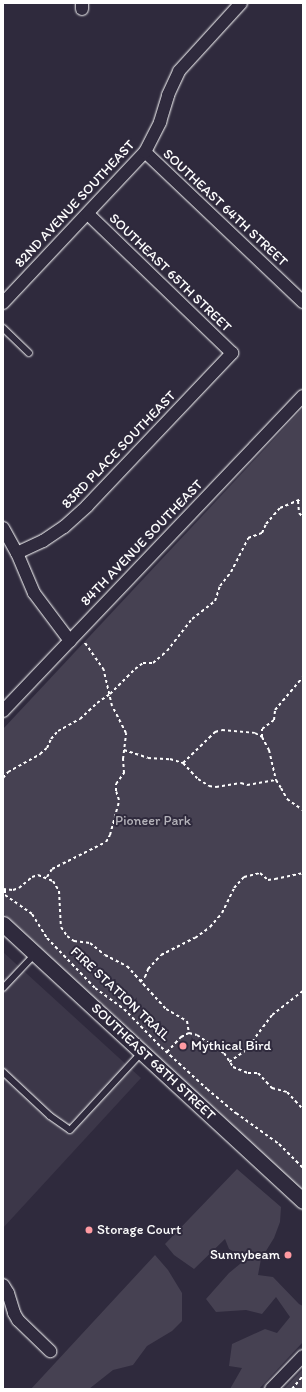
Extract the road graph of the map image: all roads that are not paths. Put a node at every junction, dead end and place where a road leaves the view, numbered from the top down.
1 (241, 3) edge
2 (145, 152) junction
3 (88, 214) junction
4 (303, 302) edge
5 (3, 303) edge
6 (3, 328) edge
7 (29, 353) dead end
8 (232, 353) joint
9 (303, 396) edge
10 (3, 528) edge
11 (17, 553) junction
12 (74, 637) junction
13 (3, 710) edge
14 (3, 924) edge
15 (35, 954) junction
16 (3, 988) edge
17 (142, 1052) junction
18 (3, 1072) edge
19 (303, 1201) edge
20 (3, 1285) edge
21 (50, 1351) dead end
22 (303, 1356) edge
23 (271, 1389) edge

1 - 2 street, 82ND AVENUE SOUTHEAST
2 - 3 street, 82ND AVENUE SOUTHEAST
2 - 4 street, SOUTHEAST 64TH STREET
3 - 5 street, 82ND AVENUE SOUTHEAST
3 - 8 street, SOUTHEAST 65TH STREET
6 - 7 lane
8 - 11 street, 83RD PLACE SOUTHEAST
9 - 12 street, 84TH AVENUE SOUTHEAST
10 - 11 street
11 - 12 street
12 - 13 street, 84TH AVENUE SOUTHEAST
14 - 15 street, SOUTHEAST 68TH STREET
15 - 16 lane
15 - 17 street, SOUTHEAST 68TH STREET
17 - 18 lane
17 - 19 street, SOUTHEAST 68TH STREET
20 - 21 street
22 - 23 street

